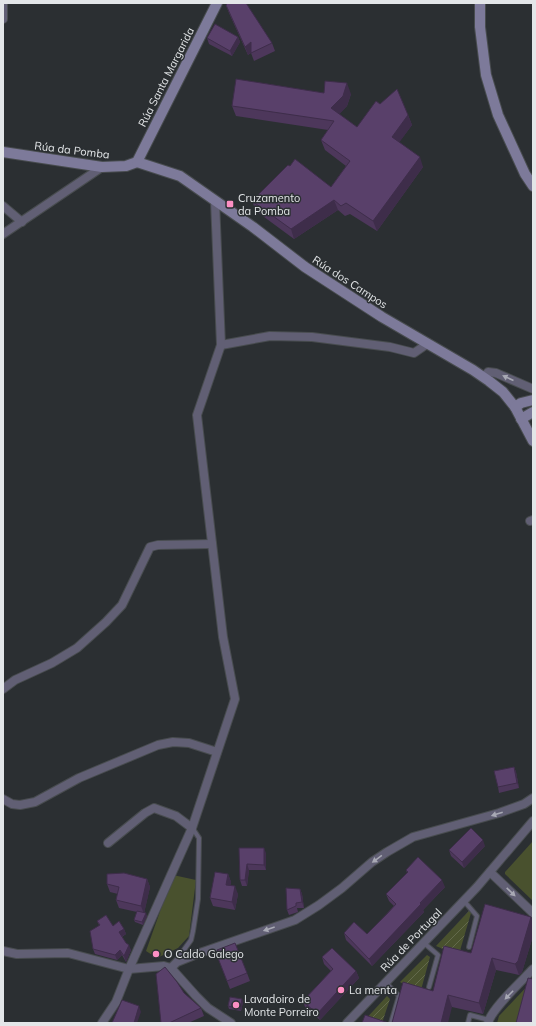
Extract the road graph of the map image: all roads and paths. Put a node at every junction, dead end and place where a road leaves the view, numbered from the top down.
1 (4, 3) edge
2 (217, 3) edge
3 (480, 3) edge
4 (3, 19) edge
5 (3, 152) edge
6 (137, 162) junction
7 (102, 167) junction
8 (533, 186) edge
9 (215, 201) junction
10 (3, 206) edge
11 (22, 222) junction
12 (3, 234) edge
13 (427, 344) junction
14 (221, 345) junction
15 (484, 377) junction
16 (533, 389) edge
17 (533, 400) edge
18 (515, 407) junction
19 (533, 412) edge
20 (522, 419) junction
21 (533, 441) edge
22 (212, 544) junction
23 (3, 689) edge
24 (217, 752) junction
25 (533, 798) edge
26 (3, 799) edge
27 (533, 821) edge
28 (192, 828) junction
29 (108, 843) dead end
30 (490, 872) junction
31 (464, 901) junction
32 (533, 913) edge
33 (423, 943) junction
34 (469, 947) dead end
35 (3, 951) edge
36 (171, 968) junction
37 (129, 969) junction
38 (533, 969) edge
39 (386, 982) junction
40 (429, 986) dead end
41 (489, 1021) edge
42 (102, 1023) edge
43 (231, 1023) edge
44 (347, 1023) edge
45 (391, 1023) edge
46 (468, 1023) edge

1 - 4 street
2 - 6 street, Rúa Santa Margarida
3 - 8 street
5 - 7 street, Rúa da Pomba
6 - 7 street, Rúa da Pomba
6 - 9 street, Rúa dos Campos
7 - 11 street
9 - 13 street, Rúa dos Campos
9 - 14 street
10 - 11 street
11 - 12 street
13 - 14 street
13 - 15 street, Rúa dos Campos
14 - 22 street
16 -> 15 street
15 - 18 street, Rúa dos Campos
17 - 18 street
18 - 20 street, Rúa dos Campos
19 - 20 street
20 - 21 street, Rúa dos Campos
22 - 23 street
22 - 24 street
24 - 26 street
24 - 28 street
25 -> 36 street
27 - 30 street
28 - 29 street
28 - 36 lane
28 - 37 street
30 - 31 street, Rúa de Portugal
30 -> 32 street
31 - 33 street, Rúa de Portugal
31 - 34 lane
33 - 39 street, Rúa de Portugal
33 - 40 lane
35 - 37 street
36 - 37 street
36 - 43 street
37 - 42 street
38 -> 41 street
39 - 44 street, Rúa de Portugal
39 - 45 lane
41 - 46 lane

